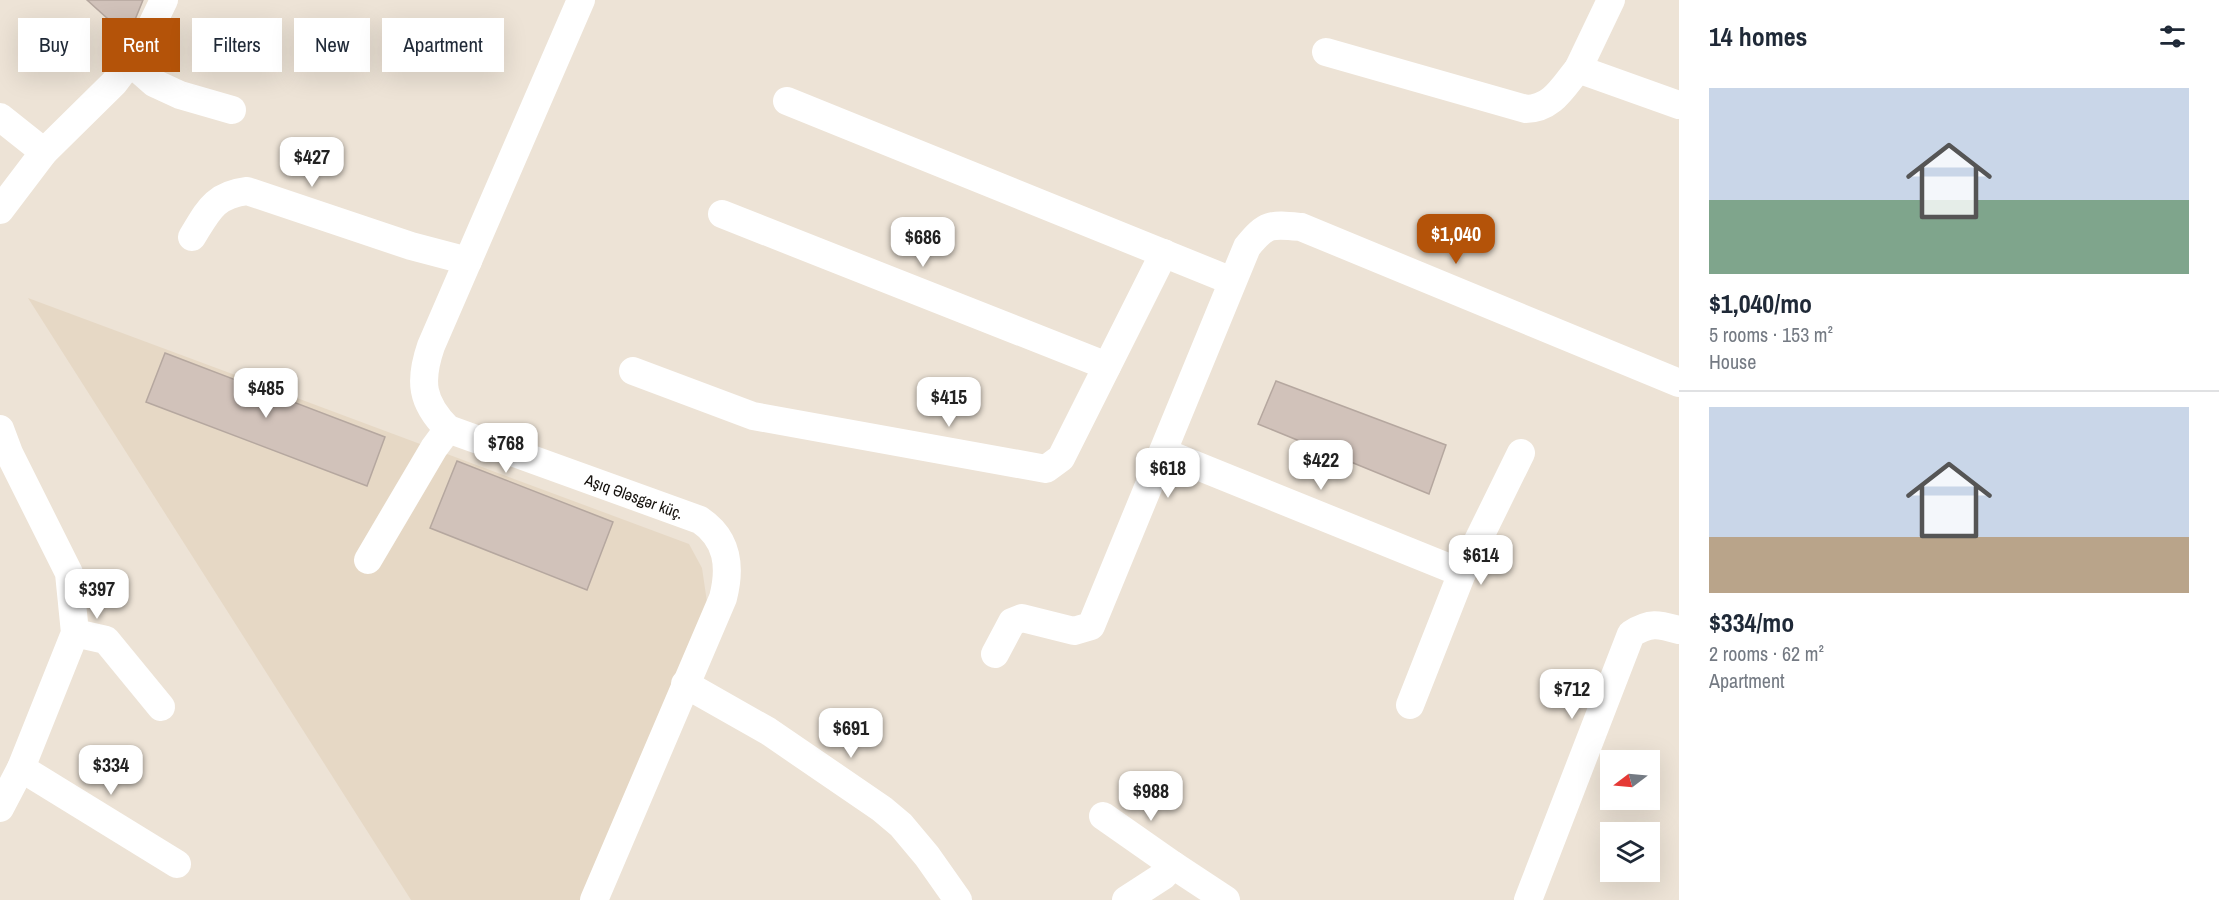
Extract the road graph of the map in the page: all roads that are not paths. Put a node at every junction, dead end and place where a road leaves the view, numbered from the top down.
1 (164, 0) edge
2 (581, 0) edge
3 (1611, 0) edge
4 (155, 18) edge
5 (1326, 52) dead end
6 (1578, 69) junction
7 (122, 72) edge
8 (141, 72) edge
9 (787, 101) dead end
10 (1679, 105) edge
11 (232, 110) dead end
12 (0, 117) edge
13 (45, 152) junction
14 (0, 210) edge
15 (722, 214) dead end
16 (192, 237) dead end
17 (1164, 253) junction
18 (468, 261) junction
19 (1233, 281) junction
20 (1107, 366) junction
21 (633, 371) dead end
22 (1679, 383) edge
23 (0, 429) edge
24 (448, 429) junction
25 (1163, 452) junction
26 (1521, 453) dead end
27 (368, 560) dead end
28 (1462, 573) junction
29 (1679, 630) edge
30 (75, 633) junction
31 (996, 654) dead end
32 (685, 684) junction
33 (1410, 705) dead end
34 (161, 708) dead end
35 (21, 768) junction
36 (0, 808) edge
37 (1103, 816) dead end
38 (177, 864) dead end
39 (1173, 866) junction
40 (594, 900) edge
41 (958, 900) edge
42 (1125, 900) edge
43 (1226, 900) edge
44 (1528, 900) edge

1 - 4 street
2 - 18 street
3 - 6 street
5 - 6 street
6 - 10 street
7 - 13 street
8 - 11 street
9 - 17 street
12 - 13 street
13 - 14 street
15 - 20 street
16 - 18 street
17 - 19 street
17 - 20 street
18 - 24 street
19 - 22 street
19 - 25 street
20 - 21 street
23 - 30 street
24 - 27 street
24 - 32 street, Aşıq Ələsgər küç.
25 - 28 street
25 - 31 street
26 - 28 street
28 - 33 street
29 - 44 street
30 - 34 street
30 - 35 street
32 - 40 street, Aşıq Ələsgər küç.
32 - 41 street
35 - 36 street
35 - 38 street
37 - 39 street
39 - 42 street
39 - 43 street

